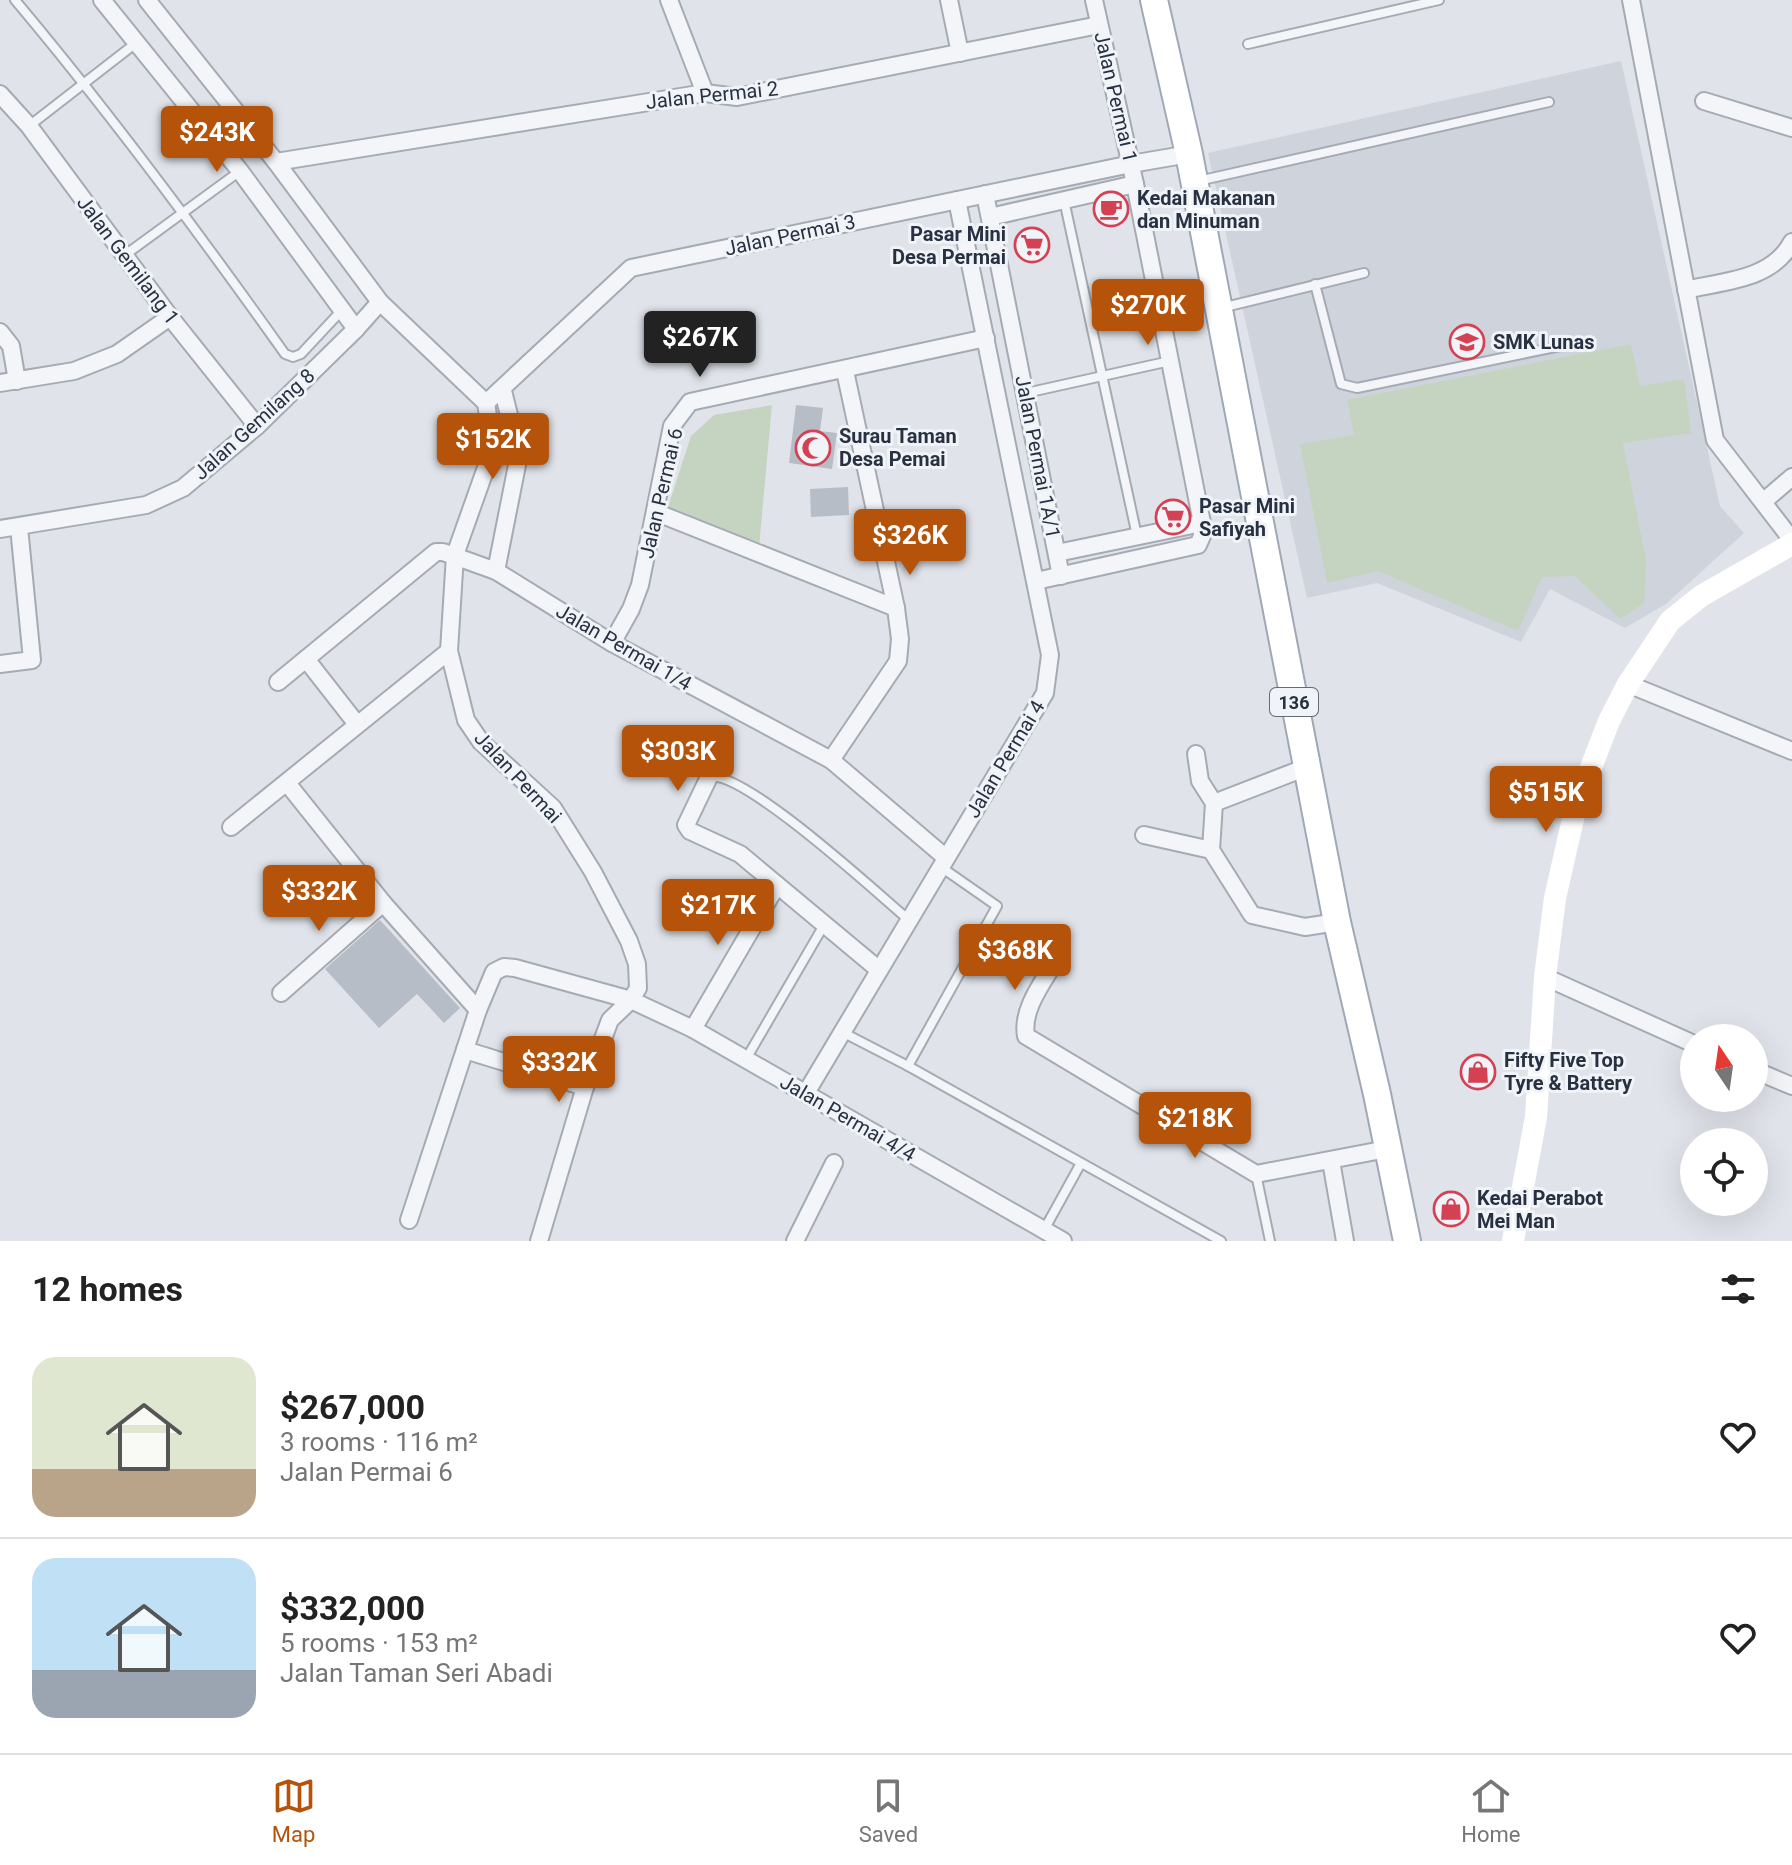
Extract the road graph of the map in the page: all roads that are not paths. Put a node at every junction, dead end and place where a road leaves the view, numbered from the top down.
1 (15, 0) edge
2 (102, 0) edge
3 (147, 0) edge
4 (669, 0) edge
5 (949, 0) edge
6 (1094, 0) edge
7 (1154, 0) edge
8 (1439, 0) edge
9 (1631, 0) edge
10 (1099, 25) junction
11 (138, 42) junction
12 (1248, 44) dead end
13 (960, 53) junction
14 (85, 83) junction
15 (705, 93) junction
16 (0, 94) edge
17 (1704, 101) dead end
18 (1549, 102) dead end
19 (29, 126) junction
20 (1792, 128) edge
21 (1189, 154) junction
22 (276, 162) junction
23 (1131, 164) junction
24 (240, 171) junction
25 (1195, 181) junction
26 (1135, 184) junction
27 (985, 194) junction
28 (957, 200) junction
29 (1064, 200) junction
30 (183, 211) junction
31 (990, 217) junction
32 (1792, 242) edge
33 (124, 255) junction
34 (1364, 273) dead end
35 (1315, 284) junction
36 (1686, 290) junction
37 (380, 302) junction
38 (1219, 308) junction
39 (342, 309) junction
40 (170, 317) junction
41 (356, 329) junction
42 (0, 332) edge
43 (986, 338) junction
44 (1570, 344) dead end
45 (1171, 360) junction
46 (845, 371) junction
47 (1102, 378) junction
48 (8, 382) edge
49 (503, 391) junction
50 (1026, 393) junction
51 (486, 403) junction
52 (257, 426) junction
53 (1792, 477) edge
54 (1764, 501) junction
55 (655, 512) junction
56 (1202, 523) junction
57 (19, 527) junction
58 (0, 529) edge
59 (1137, 536) junction
60 (1792, 542) edge
61 (1057, 553) junction
62 (455, 555) junction
63 (496, 571) junction
64 (1061, 576) junction
65 (1036, 581) junction
66 (896, 608) junction
67 (612, 643) junction
68 (449, 651) junction
69 (306, 659) junction
70 (0, 664) edge
71 (278, 682) dead end
72 (1628, 684) junction
73 (356, 723) junction
74 (1792, 751) edge
75 (1196, 754) dead end
76 (831, 760) junction
77 (1307, 767) junction
78 (709, 777) joint
79 (287, 783) junction
80 (1214, 803) junction
81 (231, 827) dead end
82 (1144, 835) dead end
83 (1211, 850) junction
84 (943, 862) junction
85 (777, 885) junction
86 (383, 903) junction
87 (909, 920) junction
88 (1337, 922) junction
89 (824, 925) junction
90 (1057, 958) dead end
91 (878, 969) junction
92 (1545, 977) junction
93 (281, 993) dead end
94 (631, 1000) junction
95 (478, 1010) junction
96 (693, 1029) junction
97 (841, 1032) junction
98 (1680, 1038) edge
99 (465, 1050) junction
100 (746, 1060) junction
101 (908, 1066) junction
102 (1768, 1076) edge
103 (1792, 1086) edge
104 (585, 1087) junction
105 (806, 1093) junction
106 (1387, 1149) junction
107 (1331, 1161) junction
108 (834, 1163) dead end
109 (1081, 1163) junction
110 (1256, 1174) junction
111 (409, 1220) dead end
112 (1044, 1230) junction
113 (539, 1241) edge
114 (795, 1241) edge
115 (1063, 1241) edge
116 (1221, 1241) edge
117 (1270, 1241) edge
118 (1345, 1241) edge
119 (1407, 1241) edge
120 (1513, 1241) edge

1 - 14 lane
2 - 11 street
3 - 22 street
4 - 15 street
5 - 13 street
6 - 10 street, Jalan Permai 1
7 - 21 main road, 136
8 - 12 lane
9 - 36 street
10 - 13 street, Jalan Permai 2
10 - 23 street, Jalan Permai 1
11 - 14 lane
11 - 24 street
13 - 15 street, Jalan Permai 2
14 - 19 lane
14 - 30 lane
15 - 22 street, Jalan Permai 2
16 - 19 street, Jalan Gemilang 1
17 - 20 street
18 - 25 lane
19 - 33 street, Jalan Gemilang 1
21 - 23 street, Jalan Permai 3
21 - 25 main road, 136
22 - 37 street
23 - 26 street, Jalan Permai 1
23 - 27 street, Jalan Permai 3
24 - 30 lane
24 - 39 street
25 - 38 main road, 136
26 - 29 street
26 - 45 street, Jalan Permai 1
27 - 28 street, Jalan Permai 3
27 - 31 street, Jalan Permai 1A/1
28 - 43 street, Jalan Permai 4
28 - 49 street, Jalan Permai 3
29 - 31 street
29 - 47 lane
30 - 33 lane
30 - 39 lane
31 - 50 street, Jalan Permai 1A/1
32 - 36 street
33 - 40 street, Jalan Gemilang 1
34 - 35 lane
35 - 38 lane
35 - 44 lane
36 - 54 street
37 - 41 street, Jalan Gemilang 8
37 - 51 street
38 - 77 main road, 136
39 - 41 street
40 - 48 street
40 - 52 street, Jalan Gemilang 1
41 - 52 street, Jalan Gemilang 8
42 - 48 street
43 - 46 street, Jalan Permai 6
43 - 65 street, Jalan Permai 4
45 - 47 lane
45 - 56 street, Jalan Permai 1
46 - 55 street, Jalan Permai 6
46 - 66 street
47 - 50 lane
47 - 59 lane
49 - 51 street, Jalan Permai 3
49 - 63 street
50 - 61 street, Jalan Permai 1A/1
51 - 62 street, Jalan Permai
52 - 57 street, Jalan Gemilang 8
53 - 54 street
54 - 60 street
55 - 66 street
55 - 67 street, Jalan Permai 6
56 - 59 street, Jalan Permai 1A/1
56 - 64 street
57 - 58 street, Jalan Gemilang 8
57 - 70 street
59 - 61 street, Jalan Permai 1A/1
60 - 72 main road
61 - 64 street
62 - 63 street, Jalan Permai 1/4
62 - 68 street, Jalan Permai
62 - 69 street
63 - 67 street, Jalan Permai 1/4
64 - 65 street
65 - 84 street, Jalan Permai 4
66 - 76 street
67 - 76 street, Jalan Permai 1/4
68 - 73 street
68 - 94 street, Jalan Permai
69 - 71 street
69 - 73 street
72 - 74 street
72 - 92 main road
73 - 79 street
75 - 80 street
76 - 84 street, Jalan Permai 1/4
77 - 80 street
77 - 88 main road, 136
78 - 85 street
78 - 87 lane
79 - 81 street
79 - 86 street
80 - 83 street
82 - 83 street
83 - 88 street
84 - 87 street, Jalan Permai 4
84 - 101 lane
85 - 89 street
85 - 96 street
86 - 93 street
86 - 95 street
87 - 91 street, Jalan Permai 4
88 - 106 main road, 136
89 - 91 street
89 - 100 lane
90 - 110 street
91 - 97 street, Jalan Permai 4
92 - 98 street
92 - 120 main road
94 - 95 street, Jalan Permai 4/4
94 - 96 street, Jalan Permai 4/4
94 - 104 street
95 - 99 street
96 - 100 street, Jalan Permai 4/4
97 - 101 lane
97 - 105 street, Jalan Permai 4
99 - 104 street
99 - 111 street
100 - 105 street, Jalan Permai 4/4
101 - 109 lane
102 - 103 street
104 - 113 street
105 - 112 street, Jalan Permai 4/4
106 - 107 street
106 - 119 main road, 136
107 - 110 street
107 - 118 street
108 - 114 street
109 - 112 lane
109 - 116 lane
110 - 117 lane
112 - 115 street, Jalan Permai 4/4

